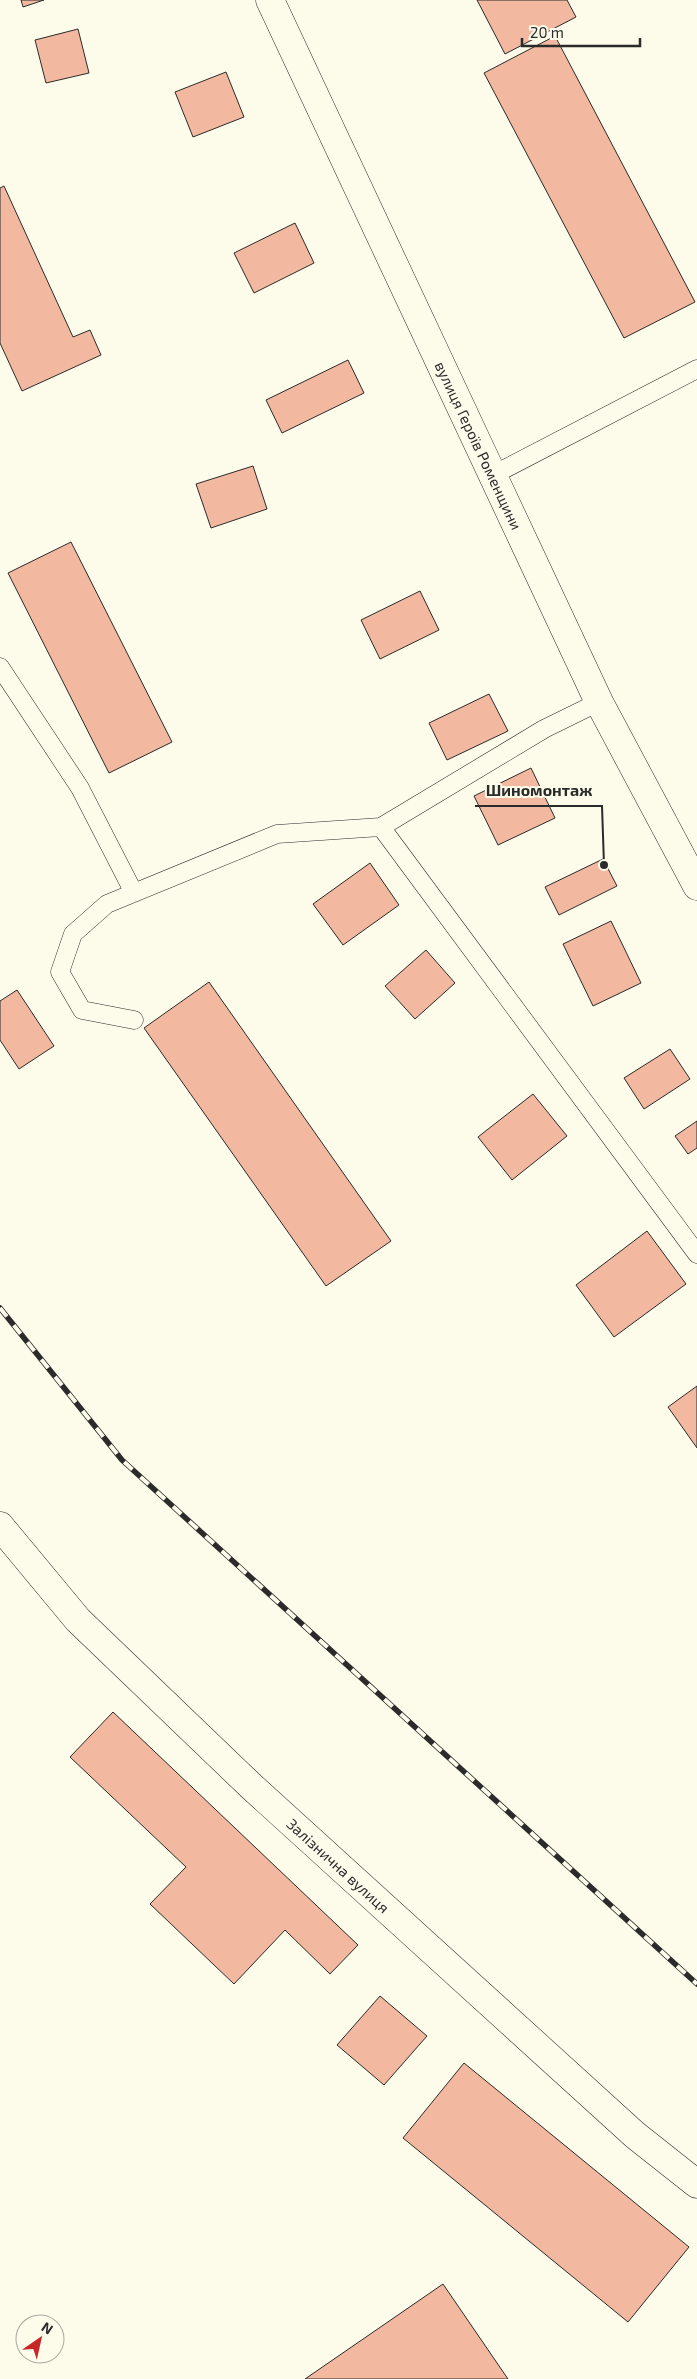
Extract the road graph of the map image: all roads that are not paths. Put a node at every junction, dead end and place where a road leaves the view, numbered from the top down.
1 (270, 0) edge
2 (697, 369) edge
3 (493, 475) junction
4 (0, 667) edge
5 (599, 702) junction
6 (382, 827) junction
7 (697, 886) edge
8 (134, 893) junction
9 (134, 1020) dead end
10 (697, 1254) edge
11 (0, 1526) edge
12 (697, 2184) edge

1 - 3 street, вулиця Героїв Роменщини
2 - 3 lane
3 - 5 street, вулиця Героїв Роменщини
4 - 8 lane
5 - 6 lane
5 - 7 street, вулиця Героїв Роменщини
6 - 8 lane
6 - 10 lane
8 - 9 lane
11 - 12 street, Залізнична вулиця

